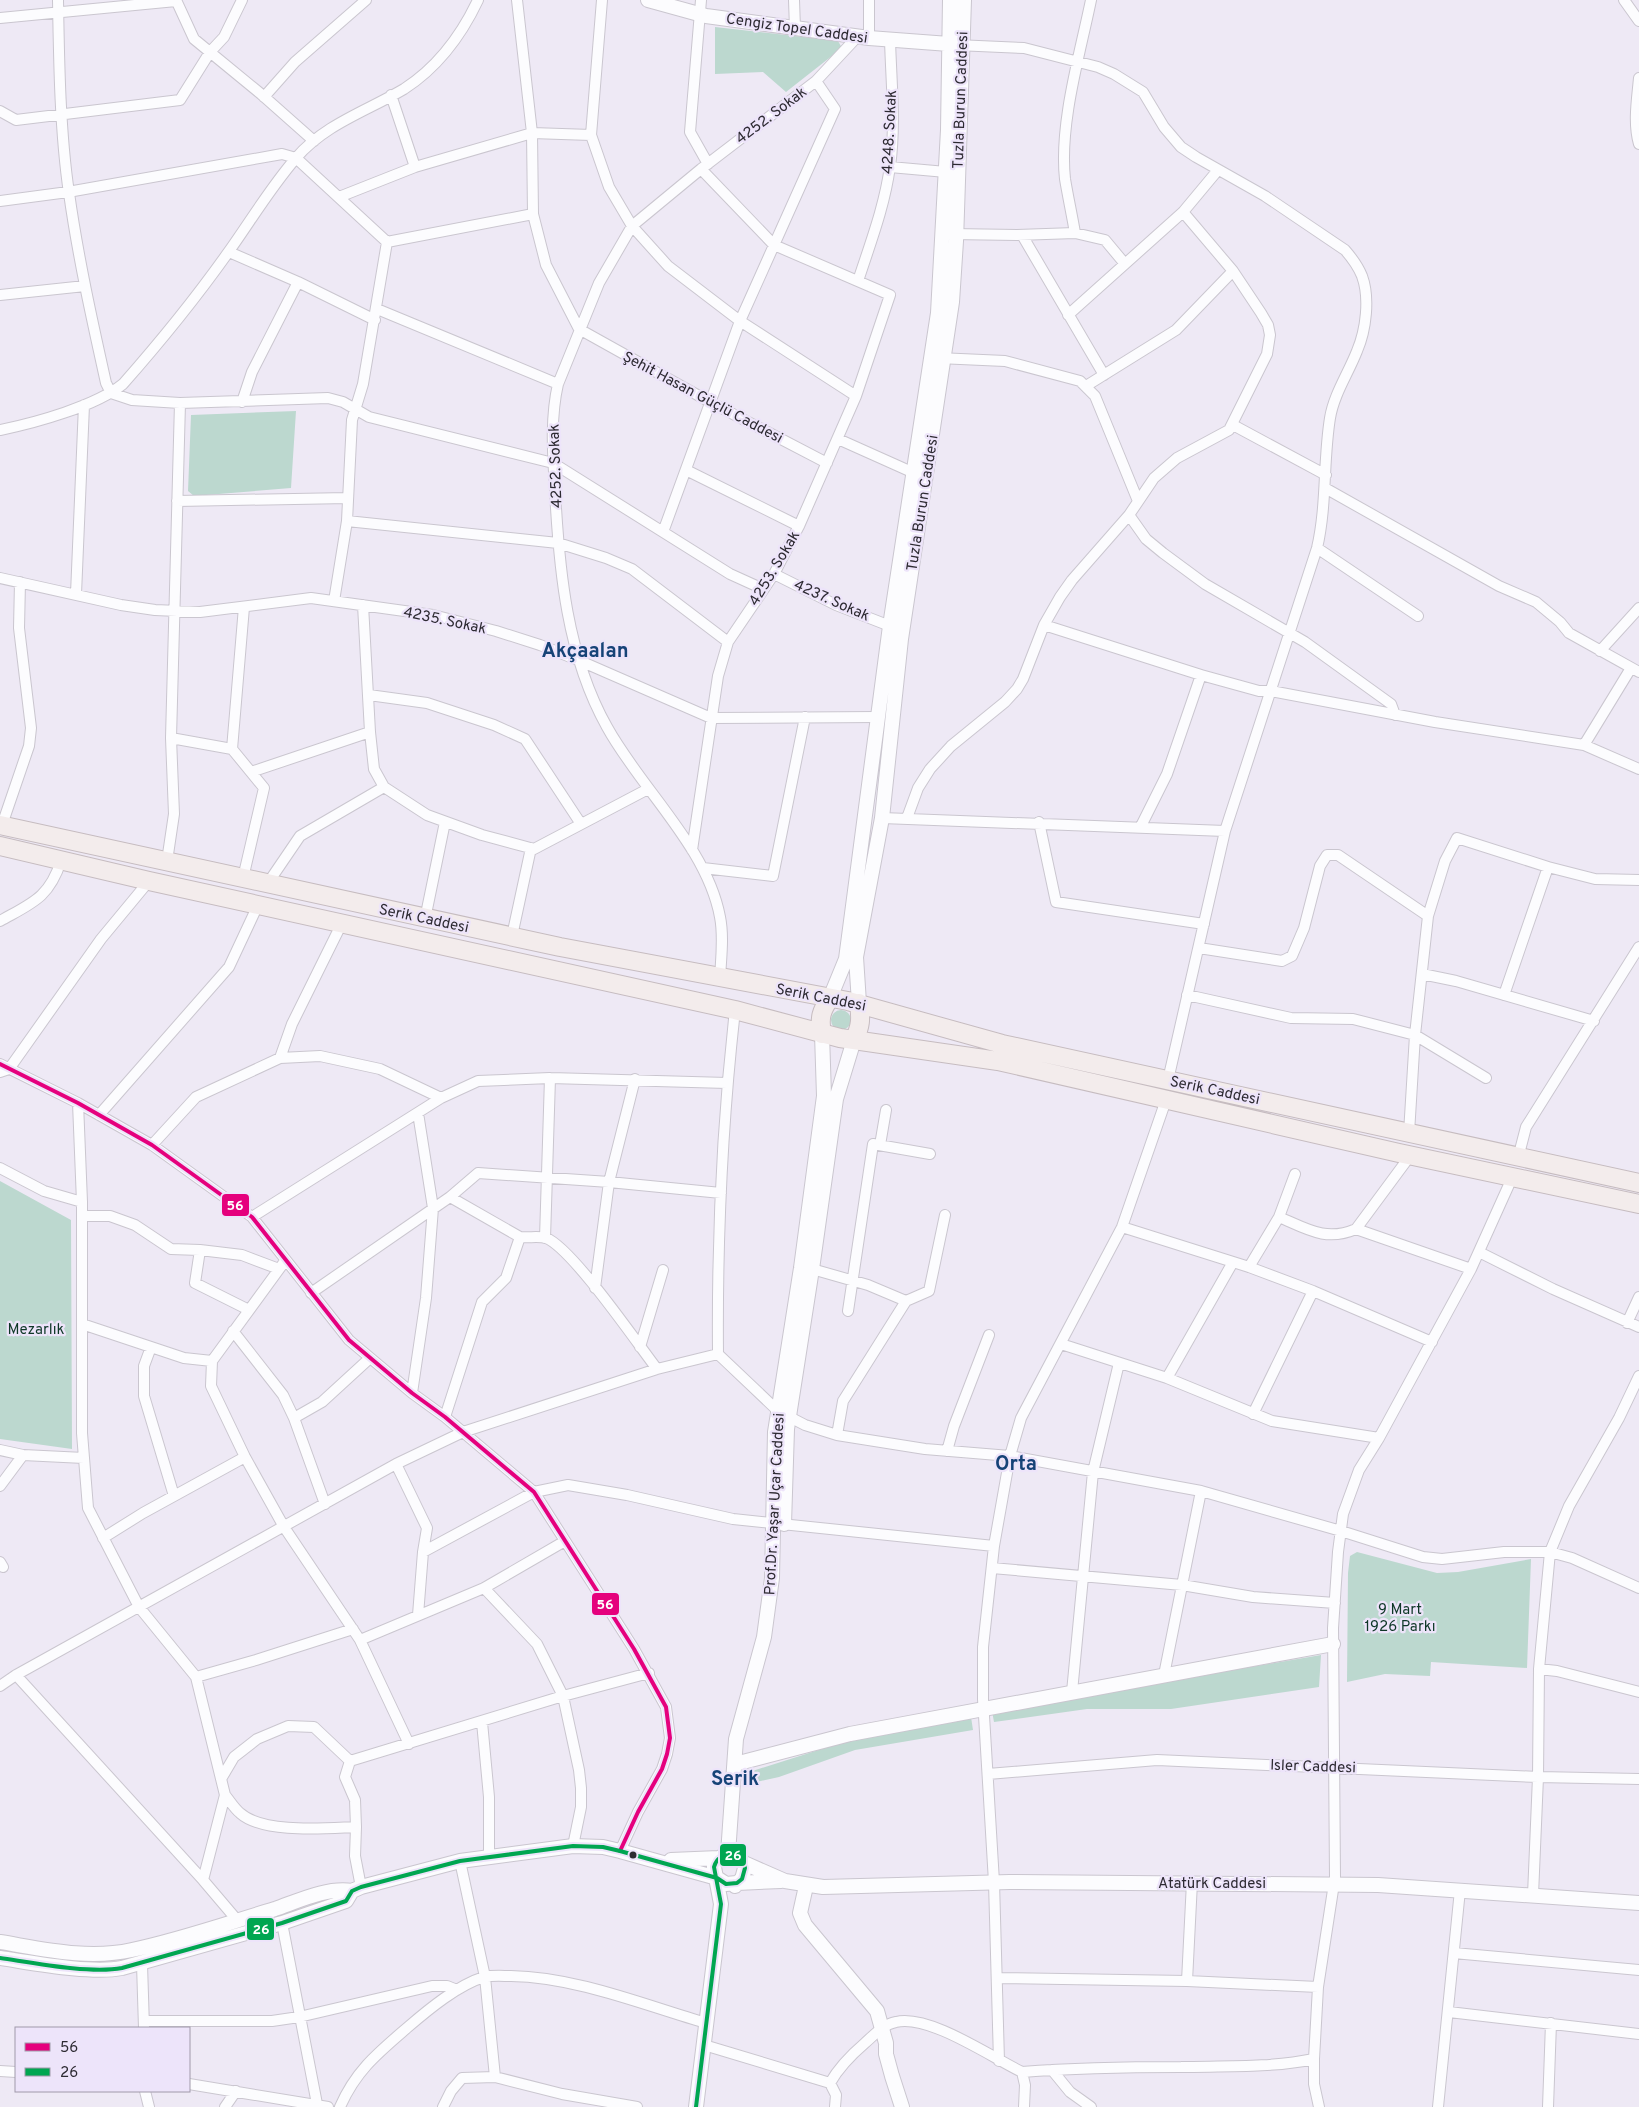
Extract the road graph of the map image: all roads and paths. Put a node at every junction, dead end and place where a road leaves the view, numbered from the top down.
1 (58, 0) edge
2 (176, 0) edge
3 (242, 0) edge
4 (366, 0) edge
5 (478, 0) edge
6 (517, 0) edge
7 (602, 0) edge
8 (648, 0) edge
9 (701, 0) edge
10 (794, 0) edge
11 (869, 0) edge
12 (950, 0) edge
13 (964, 0) edge
14 (1091, 0) edge
15 (1624, 0) edge
16 (58, 14) junction
17 (700, 14) junction
18 (0, 18) edge
19 (1639, 21) edge
20 (795, 28) junction
21 (863, 37) junction
22 (890, 40) junction
23 (955, 45) junction
24 (210, 52) junction
25 (1079, 62) junction
26 (1639, 78) edge
27 (816, 81) junction
28 (391, 95) junction
29 (264, 97) junction
30 (0, 111) edge
31 (62, 114) junction
32 (532, 133) junction
33 (590, 135) junction
34 (314, 141) junction
35 (1639, 144) edge
36 (296, 158) junction
37 (704, 166) junction
38 (890, 167) junction
39 (415, 168) junction
40 (1218, 170) junction
41 (946, 172) junction
42 (68, 192) junction
43 (339, 197) junction
44 (0, 201) edge
45 (1183, 212) junction
46 (533, 214) junction
47 (632, 226) junction
48 (1075, 233) junction
49 (949, 234) junction
50 (1022, 235) junction
51 (387, 242) junction
52 (774, 245) junction
53 (229, 252) junction
54 (1125, 264) junction
55 (1233, 271) junction
56 (858, 281) junction
57 (298, 282) junction
58 (85, 286) junction
59 (0, 295) edge
60 (377, 309) junction
61 (1068, 315) junction
62 (375, 320) junction
63 (740, 321) junction
64 (579, 330) junction
65 (938, 358) junction
66 (1104, 375) junction
67 (558, 384) junction
68 (1086, 386) junction
69 (111, 394) junction
70 (856, 396) junction
71 (242, 402) junction
72 (710, 402) junction
73 (180, 403) junction
74 (84, 405) junction
75 (355, 409) junction
76 (1232, 425) junction
77 (0, 430) edge
78 (838, 438) junction
79 (553, 463) junction
80 (827, 463) junction
81 (686, 470) junction
82 (914, 473) junction
83 (1326, 475) junction
84 (1325, 488) junction
85 (348, 498) junction
86 (177, 501) junction
87 (1138, 501) junction
88 (1128, 515) junction
89 (347, 521) junction
90 (799, 526) junction
91 (663, 532) junction
92 (558, 543) junction
93 (1318, 548) junction
94 (774, 574) junction
95 (0, 578) edge
96 (20, 582) junction
97 (763, 589) junction
98 (76, 594) junction
99 (334, 601) junction
100 (363, 605) junction
101 (244, 607) junction
102 (1639, 608) edge
103 (174, 611) junction
104 (1418, 616) dead end
105 (890, 626) junction
106 (1044, 626) junction
107 (1289, 633) junction
108 (728, 642) junction
109 (1600, 651) junction
110 (578, 660) junction
111 (1635, 670) edge
112 (1201, 675) junction
113 (1271, 691) junction
114 (369, 695) junction
115 (1395, 715) junction
116 (805, 717) junction
117 (878, 717) junction
118 (711, 718) junction
119 (370, 732) junction
120 (171, 738) junction
121 (1584, 745) junction
122 (232, 749) junction
123 (1639, 769) edge
124 (251, 772) junction
125 (384, 786) junction
126 (648, 789) junction
127 (882, 818) junction
128 (908, 818) junction
129 (445, 822) junction
130 (1039, 822) junction
131 (581, 824) junction
132 (1, 825) edge
133 (1141, 826) junction
134 (1225, 831) junction
135 (0, 846) edge
136 (531, 848) junction
137 (692, 850) junction
138 (61, 860) junction
139 (167, 862) junction
140 (1548, 867) junction
141 (703, 868) junction
142 (243, 878) junction
143 (1639, 880) edge
144 (149, 881) junction
145 (268, 883) junction
146 (258, 905) junction
147 (1428, 916) junction
148 (425, 918) junction
149 (0, 921) edge
150 (342, 923) junction
151 (1204, 924) junction
152 (512, 936) junction
153 (1639, 947) edge
154 (1199, 948) junction
155 (1422, 974) junction
156 (720, 978) junction
157 (1187, 995) junction
158 (1504, 995) junction
159 (830, 998) junction
160 (859, 1004) junction
161 (735, 1010) junction
162 (1594, 1021) junction
163 (822, 1034) junction
164 (1415, 1034) junction
165 (854, 1040) junction
166 (280, 1058) junction
167 (0, 1064) edge
168 (5, 1071) edge
169 (550, 1078) junction
170 (1486, 1078) dead end
171 (634, 1079) junction
172 (1168, 1080) junction
173 (727, 1083) junction
174 (442, 1098) junction
175 (1166, 1100) junction
176 (78, 1103) junction
177 (886, 1110) dead end
178 (418, 1113) junction
179 (99, 1115) junction
180 (1409, 1133) junction
181 (152, 1144) junction
182 (880, 1146) junction
183 (930, 1154) dead end
184 (1410, 1156) junction
185 (1518, 1158) junction
186 (0, 1168) edge
187 (1295, 1174) dead end
188 (549, 1178) junction
189 (1512, 1178) junction
190 (609, 1182) junction
191 (1639, 1183) edge
192 (721, 1193) junction
193 (450, 1197) junction
194 (82, 1202) junction
195 (1639, 1204) edge
196 (433, 1208) junction
197 (945, 1215) dead end
198 (82, 1216) junction
199 (1280, 1216) junction
200 (252, 1217) junction
201 (1122, 1227) junction
202 (1356, 1229) junction
203 (520, 1238) junction
204 (546, 1238) junction
205 (200, 1250) junction
206 (1479, 1252) junction
207 (1233, 1262) junction
208 (282, 1265) junction
209 (1248, 1267) junction
210 (812, 1269) junction
211 (1471, 1269) junction
212 (663, 1270) dead end
213 (852, 1281) junction
214 (595, 1288) junction
215 (1313, 1290) junction
216 (312, 1293) junction
217 (1639, 1297) edge
218 (906, 1301) junction
219 (249, 1310) junction
220 (848, 1311) dead end
221 (1627, 1322) junction
222 (82, 1324) junction
223 (1639, 1327) edge
224 (233, 1331) junction
225 (989, 1335) dead end
226 (1432, 1342) junction
227 (1061, 1344) junction
228 (151, 1347) junction
229 (640, 1347) junction
230 (718, 1354) junction
231 (370, 1358) junction
232 (212, 1361) junction
233 (1119, 1362) junction
234 (657, 1369) junction
235 (1639, 1376) edge
236 (1167, 1378) junction
237 (412, 1393) junction
238 (783, 1414) junction
239 (1253, 1414) junction
240 (446, 1417) junction
241 (294, 1418) junction
242 (463, 1432) junction
243 (837, 1435) junction
244 (1379, 1438) junction
245 (0, 1450) edge
246 (947, 1451) junction
247 (23, 1455) junction
248 (1010, 1456) junction
249 (84, 1458) junction
250 (244, 1458) junction
251 (396, 1464) junction
252 (1093, 1472) junction
253 (0, 1486) edge
254 (1201, 1491) junction
255 (534, 1492) junction
256 (174, 1496) junction
257 (325, 1504) junction
258 (779, 1524) junction
259 (284, 1527) junction
260 (1340, 1531) junction
261 (103, 1538) junction
262 (565, 1541) junction
263 (994, 1546) junction
264 (423, 1552) junction
265 (1550, 1552) junction
266 (992, 1568) junction
267 (1084, 1576) junction
268 (1182, 1585) junction
269 (484, 1588) junction
270 (1639, 1588) edge
271 (1335, 1603) junction
272 (139, 1607) junction
273 (418, 1615) junction
274 (353, 1629) junction
275 (360, 1640) junction
276 (1333, 1644) junction
277 (1539, 1669) junction
278 (649, 1673) junction
279 (16, 1675) junction
280 (1164, 1675) junction
281 (196, 1677) junction
282 (1, 1684) edge
283 (1072, 1692) junction
284 (1639, 1692) edge
285 (563, 1696) junction
286 (984, 1708) junction
287 (482, 1722) junction
288 (409, 1744) junction
289 (350, 1761) junction
290 (734, 1764) junction
291 (1334, 1767) junction
292 (988, 1774) junction
293 (1538, 1777) junction
294 (221, 1779) junction
295 (1639, 1779) edge
296 (225, 1795) junction
297 (356, 1827) junction
298 (573, 1846) junction
299 (620, 1850) junction
300 (490, 1856) junction
301 (724, 1856) junction
302 (460, 1861) junction
303 (660, 1861) junction
304 (744, 1863) junction
305 (717, 1878) junction
306 (204, 1880) junction
307 (785, 1881) junction
308 (994, 1882) junction
309 (1192, 1882) junction
310 (737, 1883) junction
311 (1334, 1884) junction
312 (806, 1886) junction
313 (356, 1889) junction
314 (1460, 1890) junction
315 (1534, 1895) junction
316 (1639, 1903) edge
317 (722, 1904) junction
318 (237, 1920) junction
319 (282, 1923) junction
320 (0, 1942) edge
321 (1454, 1954) junction
322 (0, 1958) edge
323 (142, 1964) junction
324 (1639, 1970) edge
325 (485, 1977) junction
326 (997, 1978) junction
327 (1187, 1981) junction
328 (1318, 1987) junction
329 (457, 1990) junction
330 (1449, 2012) junction
331 (299, 2017) junction
332 (1551, 2023) junction
333 (144, 2024) edge
334 (706, 2024) junction
335 (881, 2028) junction
336 (1639, 2034) edge
337 (886, 2043) junction
338 (704, 2045) junction
339 (1314, 2059) junction
340 (999, 2061) junction
341 (1052, 2070) junction
342 (0, 2071) edge
343 (15, 2072) edge
344 (1022, 2072) junction
345 (495, 2077) junction
346 (830, 2083) junction
347 (190, 2084) edge
348 (236, 2091) junction
349 (145, 2092) edge
350 (317, 2106) edge
351 (149, 2107) edge
352 (225, 2107) edge
353 (328, 2107) edge
354 (340, 2107) edge
355 (442, 2107) edge
356 (638, 2107) edge
357 (696, 2107) edge
358 (835, 2107) edge
359 (902, 2107) edge
360 (911, 2107) edge
361 (1024, 2107) edge
362 (1091, 2107) edge
363 (1319, 2107) edge
364 (1438, 2107) edge
365 (1548, 2107) edge

1 - 16 street
2 - 16 street
2 - 24 street
3 - 24 street
4 - 29 street
5 - 28 street
6 - 32 street
7 - 33 street
8 - 17 main road, Cengiz Topel Caddesi
9 - 17 street
10 - 20 street
11 - 21 street
12 - 23 main road, Tuzla Burun Caddesi
13 - 23 main road, Tuzla Burun Caddesi
14 - 25 street
15 - 19 street
16 - 18 street
16 - 31 street
17 - 20 main road, Cengiz Topel Caddesi
17 - 37 street
20 - 21 main road, Cengiz Topel Caddesi
21 - 22 main road, Cengiz Topel Caddesi
21 - 27 street, 4252. Sokak
22 - 23 main road, Cengiz Topel Caddesi
22 - 38 street, 4248. Sokak
23 - 25 street
23 - 41 main road, Tuzla Burun Caddesi
23 - 49 main road, Tuzla Burun Caddesi
24 - 29 street
24 - 31 street
25 - 40 street
25 - 48 street
26 - 35 street
27 - 37 street, 4252. Sokak
27 - 52 street
28 - 34 street
28 - 39 street
29 - 34 street
30 - 31 street
31 - 42 street
32 - 33 street
32 - 39 street
32 - 46 street
33 - 47 street
34 - 36 street
36 - 42 street
36 - 43 street
36 - 53 street
37 - 47 street, 4252. Sokak
37 - 52 street
38 - 41 street
38 - 56 street, 4248. Sokak
39 - 43 street
40 - 45 street
40 - 83 street
41 - 49 main road, Tuzla Burun Caddesi
42 - 44 street
42 - 58 street
43 - 51 street
45 - 54 street
45 - 55 street
46 - 51 street
46 - 64 street
47 - 63 street
47 - 64 street, 4252. Sokak
48 - 50 street
48 - 54 street
49 - 50 street
49 - 65 main road, Tuzla Burun Caddesi
50 - 61 street
51 - 60 street
52 - 56 street
52 - 63 street
53 - 57 street
53 - 69 street
54 - 61 street
55 - 66 street
55 - 76 street
56 - 70 street, 4253. Sokak
57 - 62 street
57 - 71 street
58 - 59 street
58 - 69 street
60 - 62 street
60 - 67 street
61 - 66 street
62 - 75 street
63 - 70 street
63 - 72 street
64 - 67 street, 4252. Sokak
64 - 72 street, Şehit Hasan Güçlü Caddesi
65 - 68 street
65 - 82 main road, Tuzla Burun Caddesi
65 - 127 main road, Tuzla Burun Caddesi
66 - 68 street
67 - 79 street, 4252. Sokak
68 - 87 street
69 - 73 street
69 - 74 street
70 - 78 street, 4253. Sokak
71 - 73 street
71 - 75 street
72 - 80 street, Şehit Hasan Güçlü Caddesi
72 - 81 street
73 - 86 street
74 - 77 street
74 - 98 street
75 - 79 street
75 - 85 street
76 - 83 street
76 - 87 street
78 - 80 street, 4253. Sokak
78 - 82 street
79 - 91 street
79 - 92 street, 4252. Sokak
80 - 90 street, 4253. Sokak
81 - 90 street
81 - 91 street
82 - 105 main road, Tuzla Burun Caddesi
83 - 84 street
84 - 93 street
84 - 109 street
85 - 86 street
85 - 89 street
86 - 103 street
87 - 88 street
88 - 106 street
88 - 107 street
89 - 92 street
89 - 99 street
90 - 94 street, 4253. Sokak
91 - 97 street
92 - 108 street
92 - 110 street, 4252. Sokak
93 - 104 street
93 - 107 street
94 - 97 street, 4253. Sokak
94 - 105 street, 4237. Sokak
95 - 96 street, 4235. Sokak
96 - 98 street, 4235. Sokak
96 - 132 street
97 - 108 street, 4253. Sokak
98 - 103 street, 4235. Sokak
99 - 100 street, 4235. Sokak
99 - 101 street, 4235. Sokak
100 - 110 street, 4235. Sokak
100 - 114 street
101 - 103 street, 4235. Sokak
101 - 122 street
102 - 109 street
103 - 120 street
105 - 117 main road, Tuzla Burun Caddesi
106 - 112 street
106 - 128 street
107 - 113 street
107 - 115 street
108 - 118 street, 4253. Sokak
109 - 111 street
110 - 118 street, 4235. Sokak
110 - 126 street, 4252. Sokak
111 - 121 street
112 - 113 street
112 - 133 street
113 - 115 street
113 - 134 street
114 - 119 street
114 - 131 street
115 - 121 street
116 - 117 street, 4235. Sokak
116 - 118 street, 4235. Sokak
116 - 141 street
117 - 159 main road, Tuzla Burun Caddesi
118 - 137 street, 4253. Sokak
119 - 124 street
119 - 125 street
120 - 122 street
120 - 139 street
121 - 123 street
122 - 124 street
124 - 142 street
125 - 129 street
125 - 145 street
126 - 131 street
126 - 137 street, 4252. Sokak
127 - 128 street
127 - 160 main road, Tuzla Burun Caddesi
128 - 130 street
129 - 136 street
129 - 148 street
130 - 133 street
130 - 151 street
131 - 136 street
132 - 139 highway, Serik Caddesi
133 - 134 street
134 - 151 street
135 - 138 highway, Serik Caddesi
136 - 152 street
137 - 141 street, 4252. Sokak
138 - 144 highway, Serik Caddesi
138 - 149 street
139 - 142 highway, Serik Caddesi
140 - 143 street
140 - 147 street
140 - 158 street
141 - 156 street, 4252. Sokak
142 - 145 highway, Serik Caddesi
144 - 146 highway, Serik Caddesi
144 - 168 street
145 - 148 highway, Serik Caddesi
146 - 150 highway, Serik Caddesi
146 - 179 street
147 - 154 street
147 - 155 street
148 - 152 highway, Serik Caddesi
150 - 161 highway, Serik Caddesi
150 - 166 street
151 - 154 street
152 - 156 highway, Serik Caddesi
153 - 162 street
154 - 157 street
155 - 158 street
155 - 164 street
156 - 159 highway, Serik Caddesi
157 - 164 street
157 - 172 street
158 - 162 street
159 - 160 highway, Serik Caddesi
159 - 163 highway
160 - 165 highway
160 - 172 highway, Serik Caddesi
161 - 163 highway, Serik Caddesi
161 - 173 street
162 - 185 street
163 - 165 highway, Serik Caddesi
163 - 238 main road, Prof.Dr. Yaşar Uçar Caddesi
164 - 170 street
164 - 180 street
165 - 175 highway, Serik Caddesi
165 - 210 main road
166 - 174 street
166 - 181 street
167 - 168 street
168 - 176 street
169 - 171 street
169 - 174 street
169 - 188 street
171 - 173 street
171 - 190 street
172 - 180 highway, Serik Caddesi
173 - 192 street
174 - 178 street
175 - 184 highway, Serik Caddesi
175 - 201 street
176 - 179 street
176 - 194 street
177 - 182 street
178 - 196 street
178 - 200 street
179 - 181 street
180 - 185 highway, Serik Caddesi
181 - 200 street
182 - 183 street
182 - 213 street
184 - 189 highway, Serik Caddesi
184 - 202 street
185 - 191 highway, Serik Caddesi
186 - 194 street
187 - 199 street
188 - 190 street
188 - 193 street
188 - 204 street
189 - 195 highway, Serik Caddesi
189 - 206 street
190 - 192 street
190 - 214 street
192 - 230 street
193 - 196 street
193 - 203 street
194 - 198 street
196 - 216 street
196 - 237 street
197 - 218 street
198 - 205 street
198 - 222 street
199 - 202 street
199 - 209 street
200 - 208 street
201 - 207 street
201 - 227 street
202 - 211 street
203 - 204 street
203 - 240 street
204 - 214 street
205 - 208 street
205 - 219 street
206 - 211 street
206 - 221 street
207 - 209 street
207 - 236 street
208 - 216 street
208 - 219 street
209 - 215 street
210 - 213 street
210 - 238 main road
211 - 226 street
212 - 229 street
213 - 218 street
213 - 220 street
214 - 229 street
215 - 226 street
215 - 239 street
216 - 231 street
217 - 221 street
218 - 243 street
219 - 224 street
221 - 223 street
222 - 228 street
222 - 249 street
224 - 232 street
224 - 241 street
225 - 246 street
226 - 244 street
227 - 233 street
227 - 248 street
228 - 232 street
228 - 256 street
229 - 234 street
230 - 234 street
230 - 238 street
231 - 237 street
231 - 241 street
232 - 250 street
233 - 236 street
233 - 252 street
234 - 242 street
235 - 265 street
236 - 239 street
237 - 240 street
238 - 243 street
238 - 258 main road, Prof.Dr. Yaşar Uçar Caddesi
239 - 244 street
240 - 242 street
241 - 257 street
242 - 251 street
242 - 255 street
243 - 246 street
244 - 260 street
245 - 247 street
246 - 248 street
247 - 249 street
247 - 253 street
248 - 252 street
248 - 263 street
249 - 261 street
250 - 256 street
250 - 259 street
251 - 257 street
251 - 264 street
252 - 254 street
252 - 267 street
254 - 260 street
254 - 268 street
255 - 258 street
255 - 262 street
255 - 264 street
256 - 261 street
257 - 259 street
258 - 263 street
258 - 290 main road, Prof.Dr. Yaşar Uçar Caddesi
259 - 272 street
259 - 274 street
260 - 265 street
260 - 271 street
261 - 272 street
262 - 269 street
262 - 278 street
263 - 266 street
264 - 273 street
265 - 270 street
265 - 277 street
266 - 267 street
266 - 286 street
267 - 268 street
267 - 283 street
268 - 271 street
268 - 280 street
269 - 273 street
269 - 285 street
271 - 276 street
272 - 279 street
272 - 281 street
273 - 275 street
274 - 275 street
274 - 281 street
275 - 288 street
276 - 280 main road
276 - 291 street
277 - 284 street
277 - 293 street
278 - 285 street
278 - 299 street
279 - 282 street
279 - 306 street
280 - 283 main road
281 - 294 street
283 - 286 main road
285 - 287 street
285 - 298 street
286 - 290 main road
286 - 292 street
287 - 288 street
287 - 300 street
288 - 289 street
289 - 294 street
289 - 297 street
290 - 301 main road, Prof.Dr. Yaşar Uçar Caddesi
291 - 292 street, Isler Caddesi
291 - 293 street, Isler Caddesi
291 - 311 street
292 - 308 street
293 - 295 street, Isler Caddesi
293 - 315 street
294 - 296 street
296 - 297 street
296 - 306 street
297 - 313 street
298 - 299 main road
298 - 300 main road
299 - 303 main road
300 - 302 main road
301 - 303 main road
301 - 304 main road
301 - 305 main road
302 - 313 main road
302 - 325 street
303 - 305 main road
304 - 307 main road, Atatürk Caddesi
304 - 310 main road
305 - 310 main road
305 - 317 main road
306 - 318 street
307 - 310 main road, Atatürk Caddesi
307 - 312 main road, Atatürk Caddesi
308 - 309 main road, Atatürk Caddesi
308 - 312 main road, Atatürk Caddesi
308 - 326 street
309 - 311 main road, Atatürk Caddesi
309 - 327 street
310 - 317 main road
311 - 314 main road, Atatürk Caddesi
311 - 328 street
312 - 335 main road
313 - 318 main road
313 - 319 main road
314 - 315 main road, Atatürk Caddesi
314 - 321 street
315 - 316 main road, Atatürk Caddesi
317 - 334 main road
318 - 320 main road
319 - 323 main road
319 - 331 street
321 - 324 street
321 - 330 street
322 - 323 main road
323 - 333 street
325 - 329 street
325 - 334 street
325 - 345 street
326 - 327 street
326 - 340 street
327 - 328 street
328 - 339 street
329 - 331 street
329 - 354 street
330 - 332 street
330 - 364 street
331 - 333 street
331 - 350 street
332 - 336 street
332 - 365 street
334 - 338 main road
335 - 337 main road
335 - 340 street
335 - 346 street
337 - 359 main road
337 - 360 main road
338 - 346 street
338 - 357 main road
339 - 341 street
339 - 363 street
340 - 344 street
341 - 344 street
341 - 362 street
342 - 343 street
344 - 361 street
345 - 355 street
345 - 356 street
346 - 358 street
347 - 348 street
348 - 350 street
348 - 352 street
349 - 351 street
350 - 353 street

